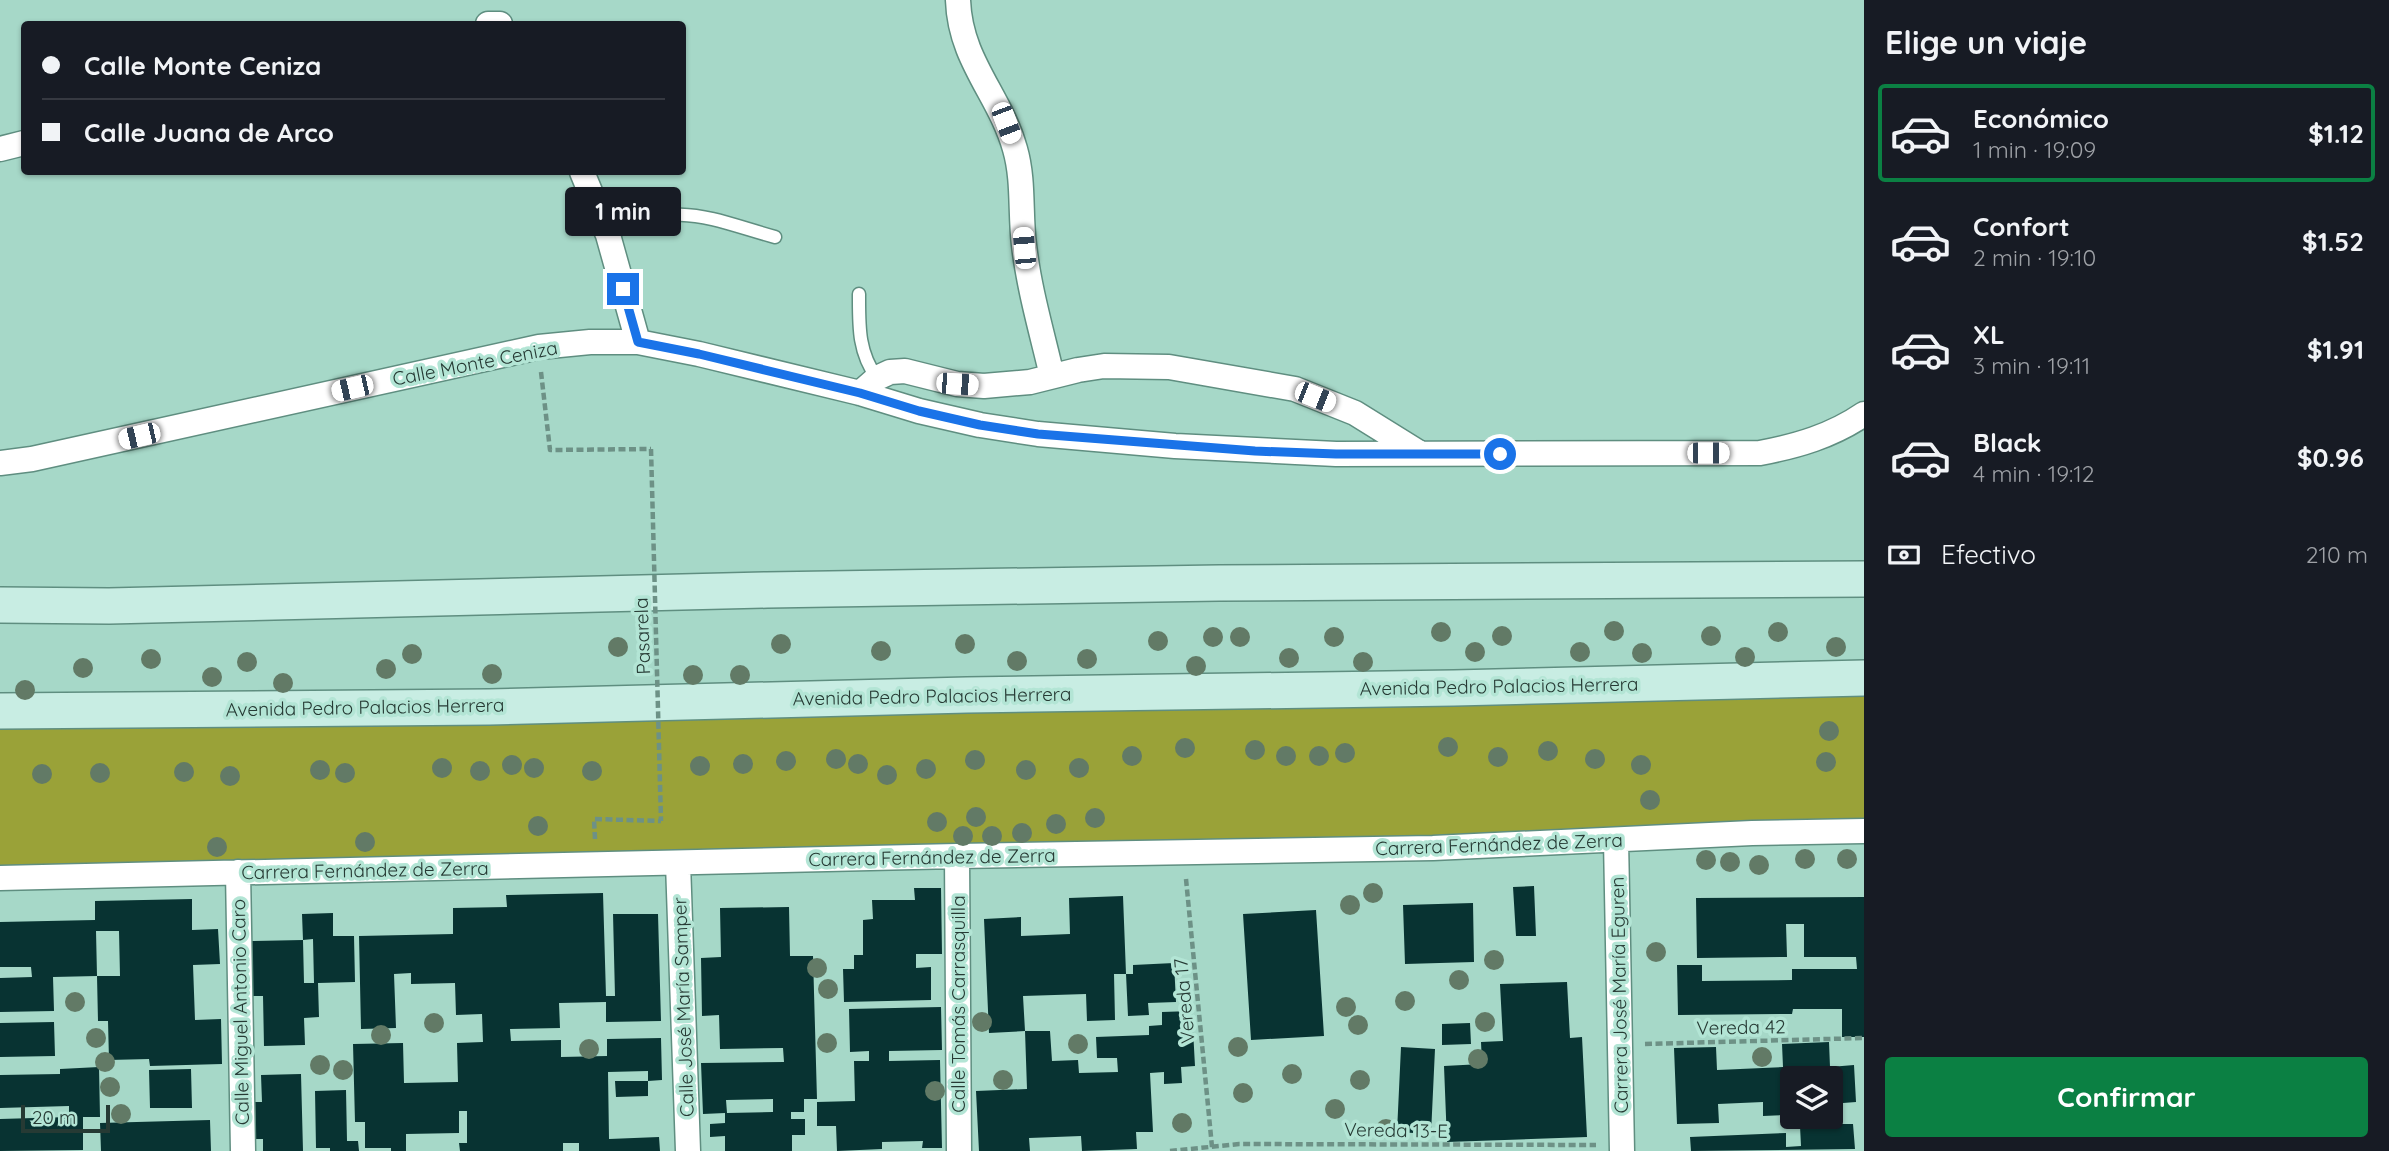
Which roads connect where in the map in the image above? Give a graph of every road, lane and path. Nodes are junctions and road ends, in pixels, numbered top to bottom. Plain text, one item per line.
1 (958, 0) edge
2 (21, 144) edge
3 (0, 149) edge
4 (583, 175) edge
5 (608, 235) junction
6 (775, 237) dead end
7 (859, 294) dead end
8 (638, 342) junction
9 (539, 347) junction
10 (1052, 376) junction
11 (869, 385) junction
12 (1864, 414) edge
13 (1422, 454) junction
14 (0, 463) edge
15 (1864, 579) edge
16 (0, 606) edge
17 (1864, 678) edge
18 (0, 711) edge
19 (594, 818) dead end
20 (1864, 831) edge
21 (1616, 840) junction
22 (1184, 853) junction
23 (957, 856) junction
24 (678, 863) junction
25 (238, 872) junction
26 (0, 878) edge
27 (1864, 1038) edge
28 (1619, 1045) junction
29 (1212, 1147) junction
30 (1622, 1148) edge
31 (243, 1151) edge
32 (688, 1151) edge
33 (959, 1151) edge
34 (1170, 1151) edge

1 - 10 street
2 - 3 street
4 - 5 street
5 - 6 lane
5 - 8 street
7 - 11 lane
8 - 9 street, Calle Monte Ceniza
8 - 11 street, Calle Monte Ceniza
9 - 14 street, Calle Monte Ceniza
9 - 19 path, Pasarela, bridge
10 - 11 street
10 - 13 street
11 - 13 street, Calle Monte Ceniza
12 - 13 street, Calle Monte Ceniza
15 - 16 main road
17 - 18 main road, Avenida Pedro Palacios Herrera
20 - 21 street, Carrera Fernández de Zerra
21 - 22 street, Carrera Fernández de Zerra
21 - 28 street, Carrera José María Eguren
22 - 23 street, Carrera Fernández de Zerra
22 - 29 path, Vereda 17
23 - 24 street, Carrera Fernández de Zerra
23 - 33 street, Calle Tomás Carrasquilla
24 - 25 street, Carrera Fernández de Zerra
24 - 32 street, Calle José María Samper
25 - 26 street, Carrera Fernández de Zerra
25 - 31 street, Calle Miguel Antonio Caro
27 - 28 path, Vereda 42
28 - 30 street, Carrera José María Eguren
29 - 30 path, Vereda 13-E
29 - 34 path, Vereda 13-E

